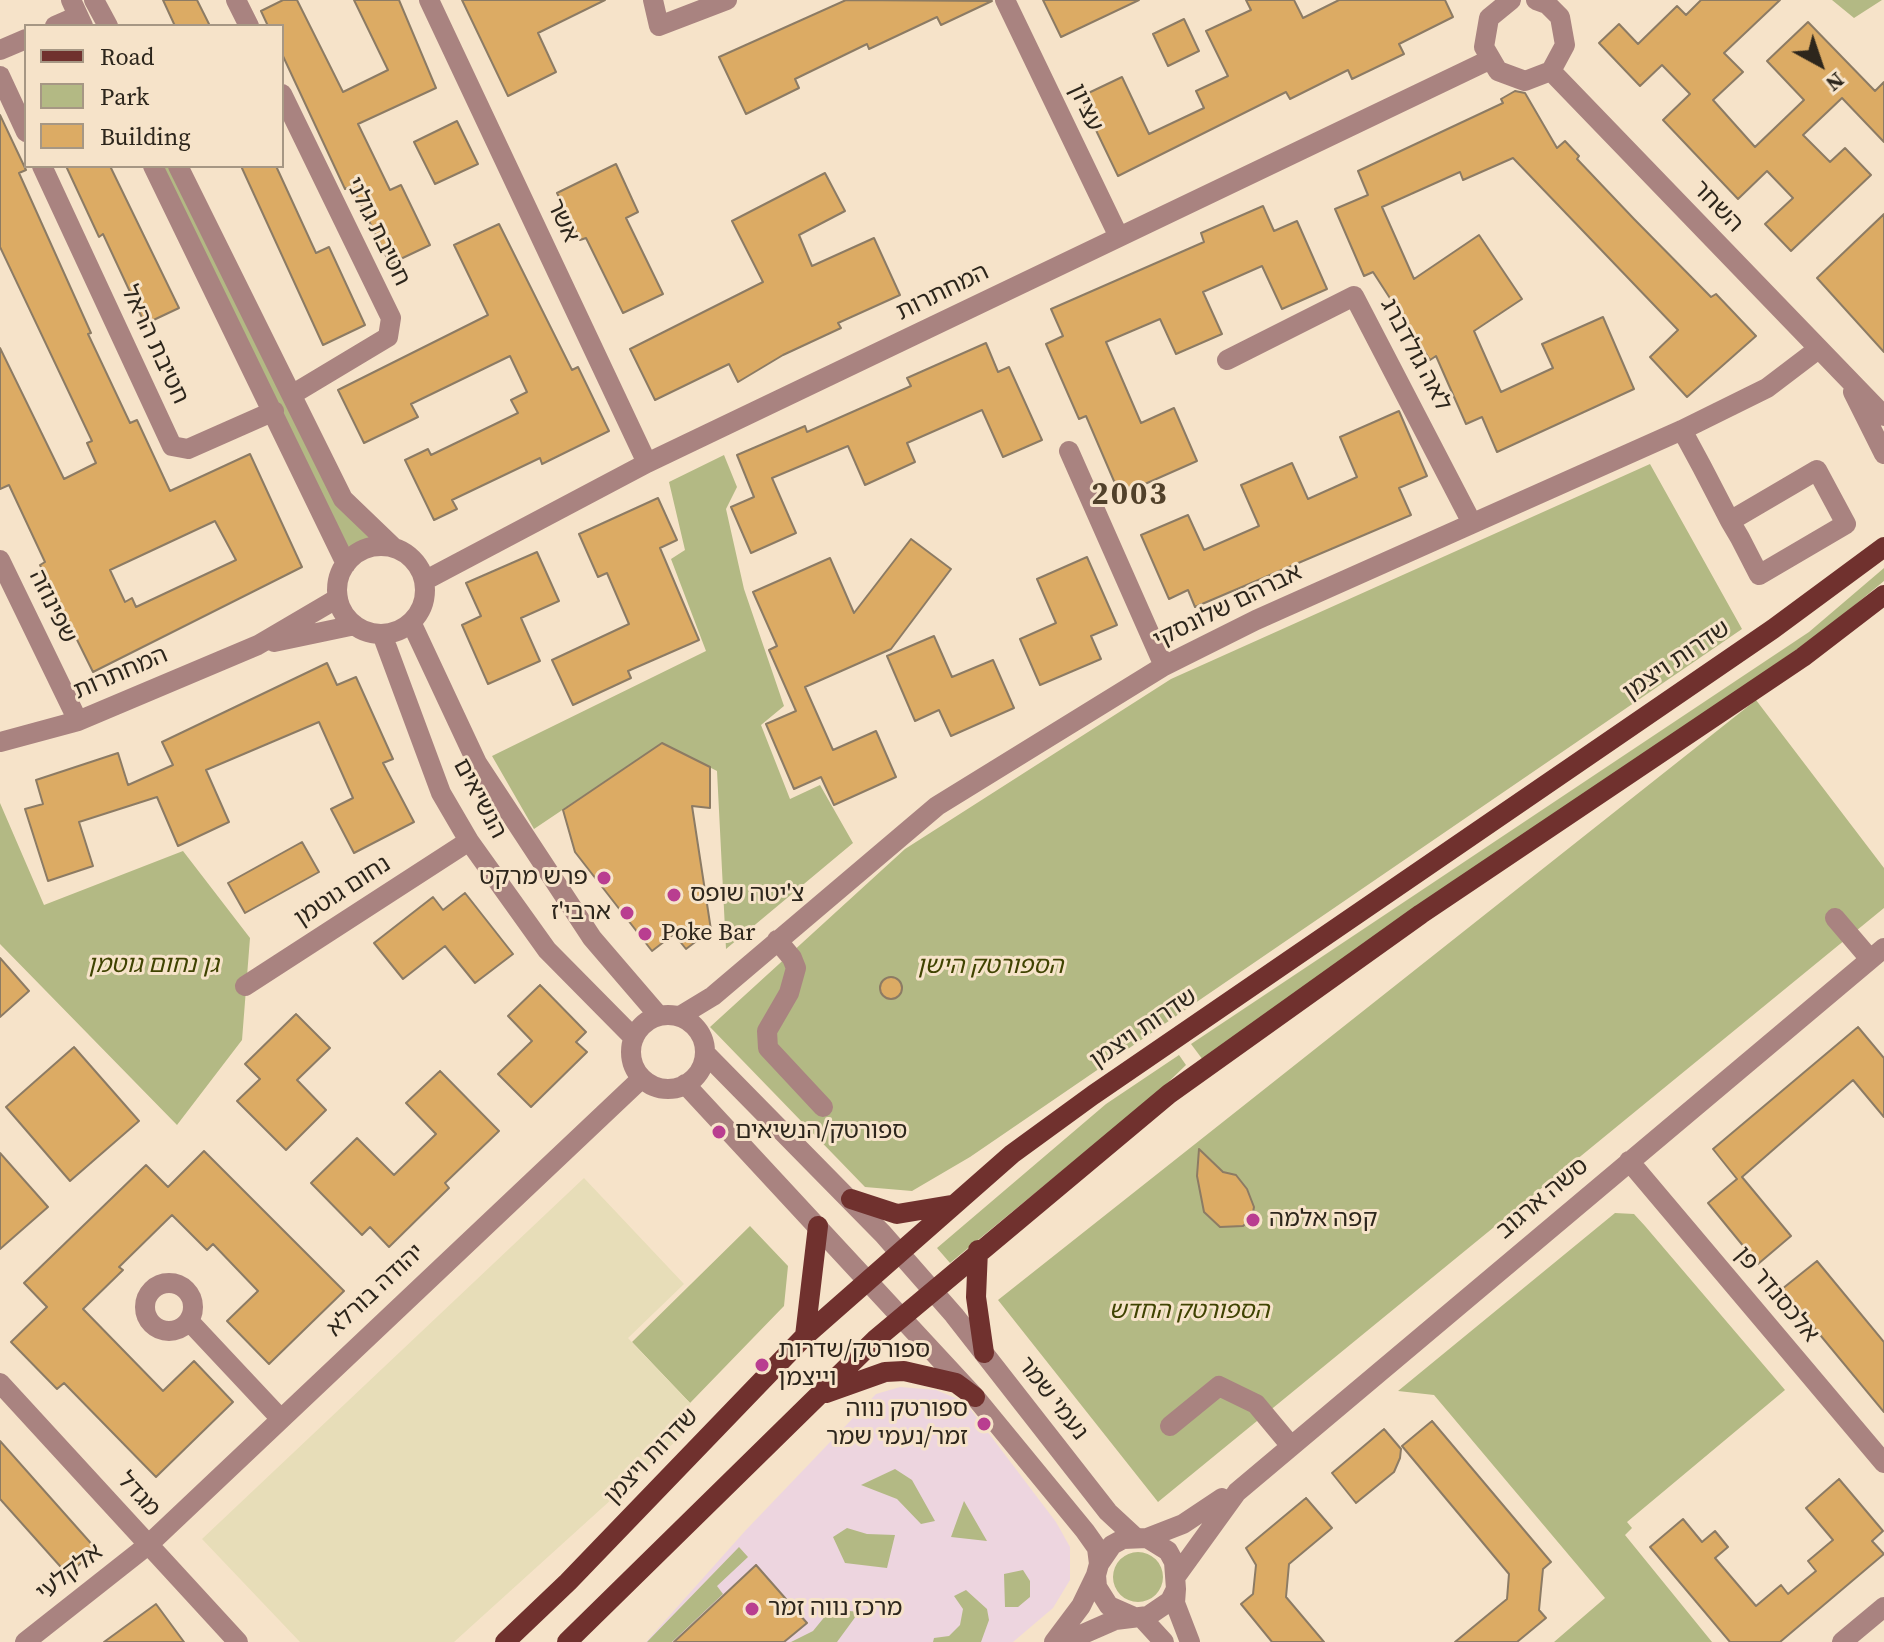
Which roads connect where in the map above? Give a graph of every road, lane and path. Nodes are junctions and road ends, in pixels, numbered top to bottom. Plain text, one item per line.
1 (94, 0) edge
2 (236, 0) edge
3 (429, 0) edge
4 (653, 0) edge
5 (727, 0) edge
6 (1005, 0) edge
7 (1545, 1) edge
8 (1501, 2) edge
9 (78, 14) edge
10 (59, 24) edge
11 (107, 24) edge
12 (248, 24) edge
13 (24, 40) edge
14 (0, 50) edge
15 (1489, 60) junction
16 (1551, 71) junction
17 (0, 76) edge
18 (284, 98) edge
19 (24, 128) edge
20 (43, 168) edge
21 (154, 168) edge
22 (179, 168) edge
23 (1119, 237) junction
24 (1817, 350) junction
25 (1227, 360) dead end
26 (1846, 378) junction
27 (293, 394) junction
28 (274, 411) junction
29 (1884, 416) edge
30 (1682, 430) junction
31 (1069, 451) dead end
32 (1884, 454) edge
33 (647, 463) junction
34 (1730, 521) junction
35 (1472, 523) junction
36 (393, 547) junction
37 (1884, 547) edge
38 (0, 560) edge
39 (346, 564) junction
40 (424, 581) junction
41 (1884, 595) edge
42 (338, 598) junction
43 (411, 622) junction
44 (355, 625) junction
45 (382, 634) junction
46 (258, 645) junction
47 (1164, 666) junction
48 (78, 721) junction
49 (0, 742) edge
50 (469, 841) junction
51 (1835, 918) dead end
52 (777, 940) junction
53 (1877, 954) edge
54 (245, 986) dead end
55 (678, 1019) junction
56 (634, 1038) junction
57 (705, 1053) junction
58 (642, 1078) junction
59 (685, 1084) junction
60 (823, 1107) dead end
61 (1629, 1161) junction
62 (851, 1199) junction
63 (951, 1205) junction
64 (818, 1226) junction
65 (978, 1250) junction
66 (897, 1252) junction
67 (866, 1280) junction
68 (931, 1290) junction
69 (901, 1316) junction
70 (189, 1321) dead end
71 (805, 1336) junction
72 (984, 1353) junction
73 (0, 1383) edge
74 (819, 1396) junction
75 (975, 1397) junction
76 (280, 1418) junction
77 (1170, 1426) dead end
78 (1291, 1446) junction
79 (1884, 1463) edge
80 (1237, 1492) junction
81 (1141, 1538) junction
82 (148, 1545) junction
83 (1098, 1570) junction
84 (1176, 1582) junction
85 (1884, 1607) edge
86 (1138, 1617) junction
87 (25, 1642) edge
88 (238, 1642) edge
89 (505, 1642) edge
90 (567, 1642) edge
91 (1054, 1642) edge
92 (1065, 1642) edge
93 (1164, 1642) edge
94 (1190, 1642) edge
95 (1842, 1642) edge

1 - 11 street
2 - 12 street
3 - 33 street, אשר
4 - 5 street
6 - 23 street, עציון
7 - 16 street
8 - 15 street
9 - 10 street
13 - 14 street
15 - 16 street
15 - 23 street, המחתרות
16 - 24 street, השחר
17 - 19 street
18 - 27 street, חטיבת גולני
20 - 28 street, חטיבת הראל
21 - 28 street
22 - 27 street
23 - 33 street, המחתרות
24 - 26 street, השחר
24 - 30 street, אברהם שלונסקי
25 - 35 street, לאה גולדברג
26 - 29 street, השחר
26 - 32 street, השחר
27 - 36 street
28 - 39 street
30 - 34 street
30 - 35 street, אברהם שלונסקי
31 - 47 street
33 - 40 street, המחתרות
34 - 34 street
35 - 47 street, אברהם שלונסקי
36 - 39 street
36 - 40 street
37 - 63 main road, שדרות ויצמן
38 - 48 street, שפינוזה
39 - 42 street
40 - 43 street
41 - 65 main road
42 - 44 street
42 - 46 street, המחתרות
43 - 45 street
43 - 55 street, הנשיאים
44 - 45 street
44 - 46 street, המחתרות
45 - 50 street, הנשיאים
46 - 48 street, המחתרות
47 - 52 street, אברהם שלונסקי
48 - 49 street, המחתרות
50 - 54 street, נחום גוטמן
50 - 56 street, הנשיאים
51 - 53 street
52 - 55 street, אברהם שלונסקי
52 - 60 street
53 - 61 street, סשה ארגוב
55 - 56 street
55 - 57 street
56 - 58 street
57 - 59 street
57 - 62 street
58 - 59 street
58 - 76 street, יהודה בורלא
59 - 64 street
61 - 78 street, סשה ארגוב
61 - 79 street, אלכסנדר פן
62 - 63 main road
62 - 66 street
63 - 66 main road, שדרות ויצמן
64 - 67 street
64 - 71 main road
65 - 68 main road
65 - 72 main road
66 - 67 main road, שדרות ויצמן
66 - 68 street
67 - 69 street
67 - 71 main road, שדרות ויצמן
68 - 69 main road
68 - 72 street, נעמי שמר
69 - 74 main road
69 - 75 street
70 - 76 street
71 - 89 main road, שדרות ויצמן
72 - 81 street, נעמי שמר
73 - 82 street, מגדל
74 - 75 main road
74 - 90 main road
75 - 83 street
76 - 82 street, יהודה בורלא
77 - 78 street
78 - 80 street, סשה ארגוב
80 - 81 street, סשה ארגוב
80 - 84 street, סשה ארגוב
81 - 83 street
81 - 84 street
82 - 87 street, אלקלעי
82 - 88 street, מגדל
83 - 86 street
83 - 91 street
84 - 86 street
84 - 94 street
85 - 95 street
86 - 92 street
86 - 93 street

